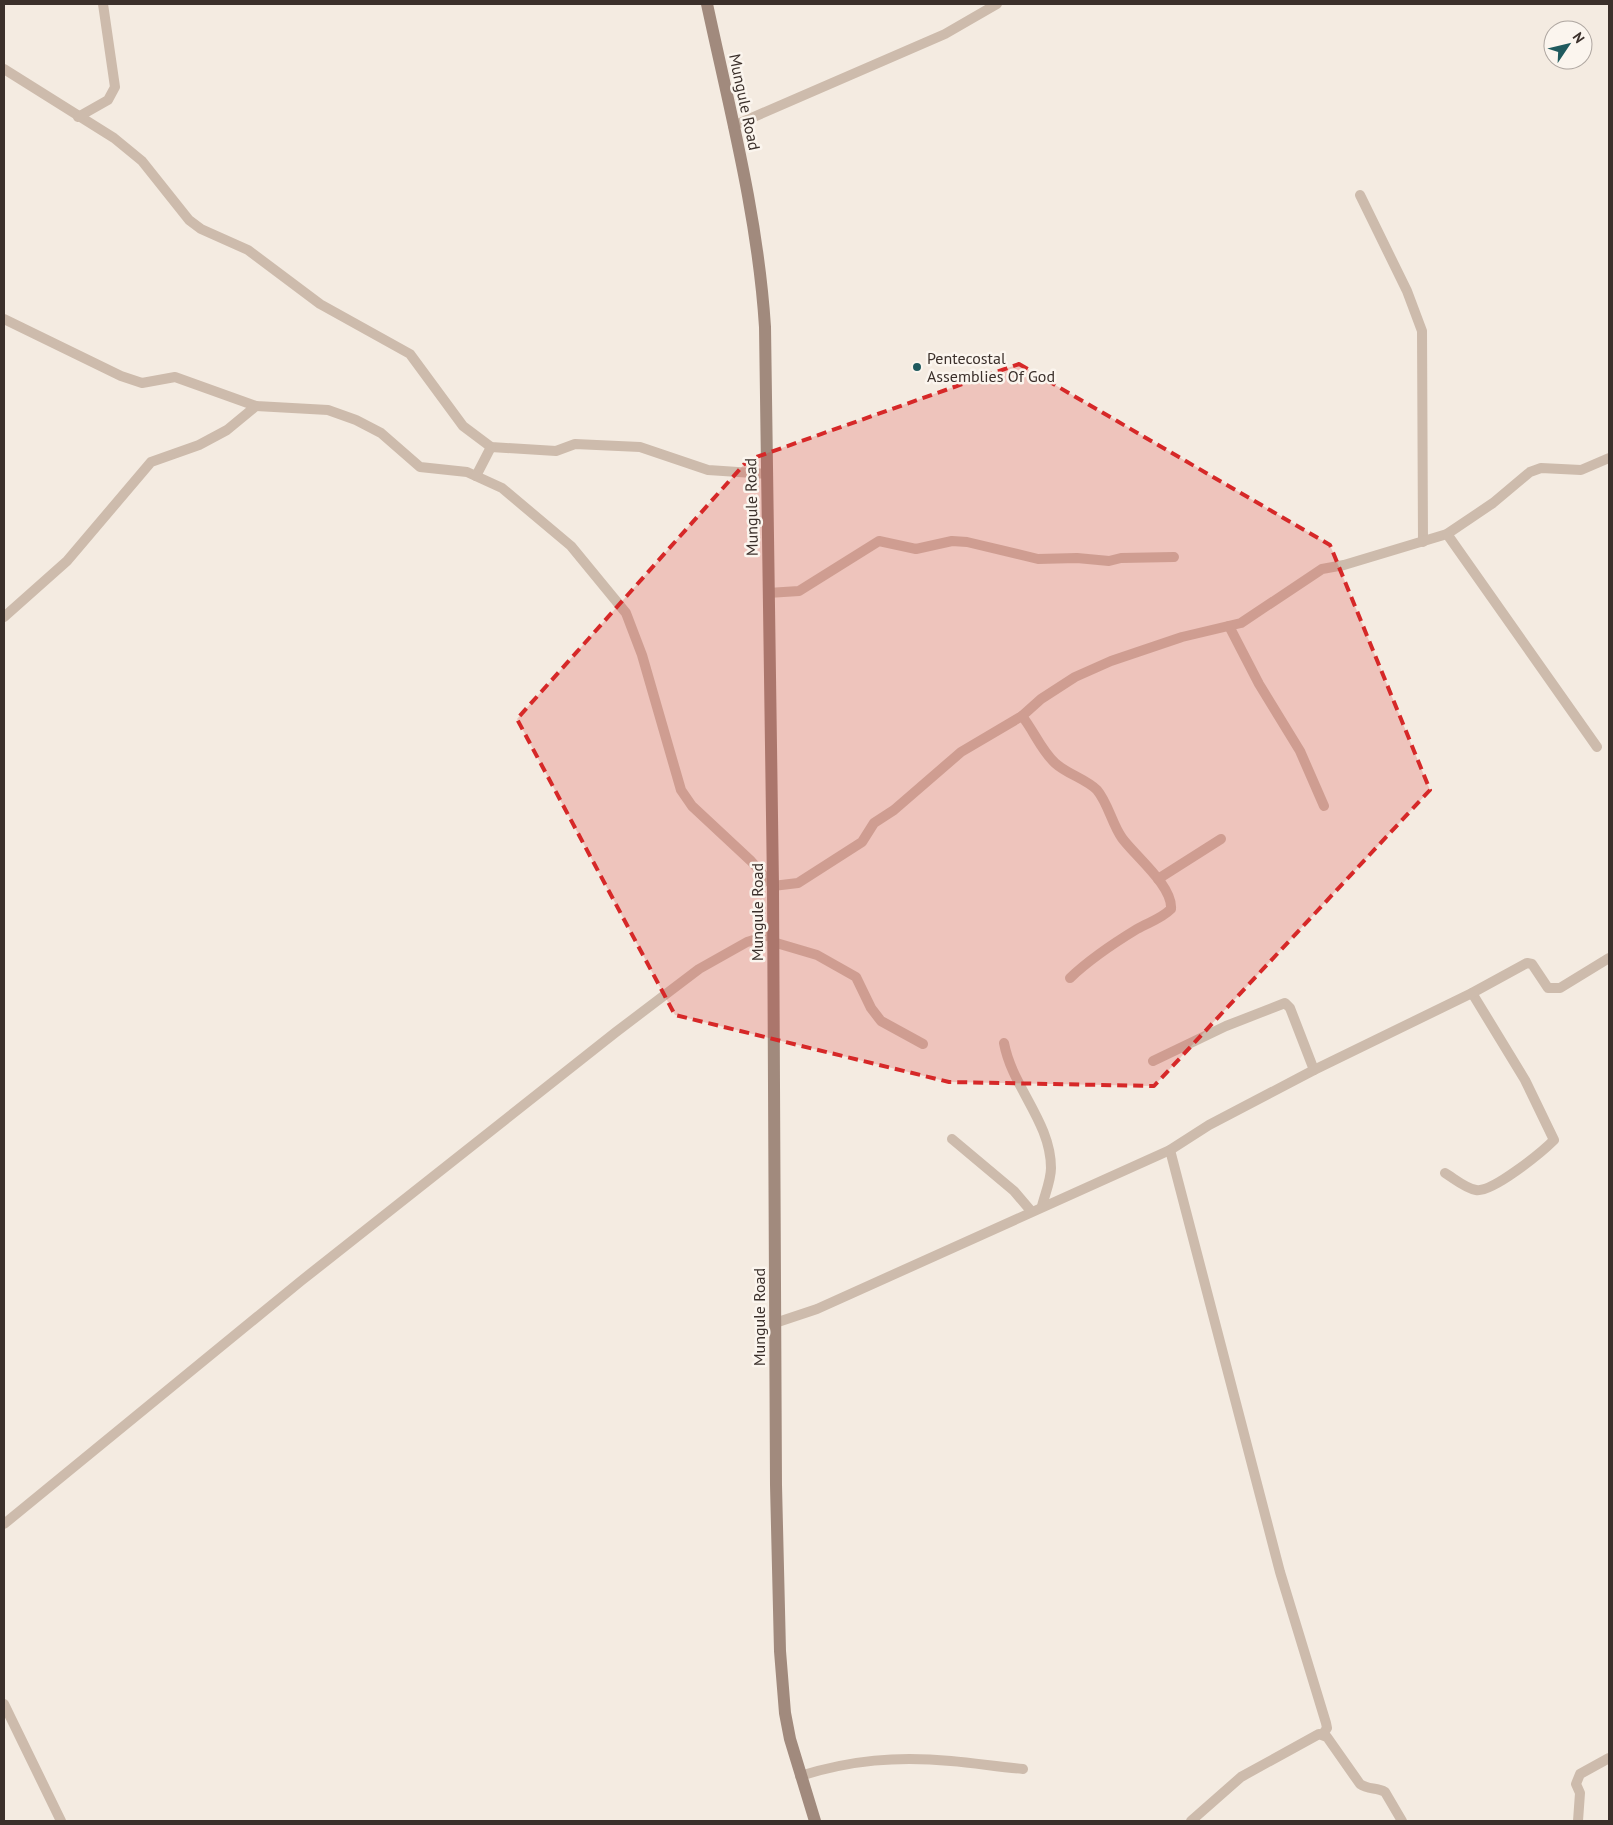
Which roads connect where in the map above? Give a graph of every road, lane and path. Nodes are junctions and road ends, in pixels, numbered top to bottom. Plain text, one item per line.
1 (103, 4) edge
2 (707, 4) edge
3 (997, 4) edge
4 (4, 69) edge
5 (78, 117) junction
6 (733, 126) junction
7 (1360, 195) dead end
8 (4, 319) edge
9 (256, 406) junction
10 (491, 447) junction
11 (1609, 458) edge
12 (766, 474) junction
13 (476, 476) junction
14 (1447, 534) junction
15 (1423, 542) junction
16 (1174, 557) dead end
17 (768, 592) junction
18 (4, 617) edge
19 (1230, 626) junction
20 (1022, 716) junction
21 (1597, 747) dead end
22 (1324, 806) dead end
23 (1221, 839) dead end
24 (1158, 879) junction
25 (774, 886) junction
26 (773, 938) junction
27 (1609, 958) edge
28 (1070, 978) dead end
29 (1472, 993) junction
30 (1004, 1043) dead end
31 (923, 1044) dead end
32 (1152, 1061) dead end
33 (1314, 1070) junction
34 (952, 1140) dead end
35 (1170, 1150) junction
36 (1445, 1173) dead end
37 (1042, 1206) junction
38 (1031, 1211) junction
39 (775, 1323) junction
40 (4, 1524) edge
41 (4, 1704) edge
42 (1323, 1734) junction
43 (1609, 1758) edge
44 (1023, 1769) dead end
45 (800, 1776) junction
46 (61, 1821) edge
47 (814, 1821) edge
48 (1191, 1821) edge
49 (1402, 1821) edge
50 (1578, 1821) edge

1 - 5 street
2 - 6 street, Mungule Road
3 - 6 street
4 - 5 street
5 - 10 street
6 - 12 street, Mungule Road
7 - 15 street
8 - 9 street
9 - 13 street
9 - 18 street
10 - 12 street
10 - 13 street
11 - 14 street
12 - 17 street, Mungule Road
13 - 25 street
14 - 15 street
14 - 21 street
15 - 19 street
16 - 17 street
17 - 25 street, Mungule Road
19 - 20 street
19 - 22 street
20 - 24 street
20 - 25 street
23 - 24 street
24 - 28 street
25 - 26 street, Mungule Road
26 - 31 street
26 - 39 street, Mungule Road
26 - 40 street
27 - 29 street
29 - 33 street
29 - 36 street
30 - 37 street
32 - 33 street
33 - 35 street
34 - 38 street
35 - 37 street
35 - 42 street
37 - 38 street
38 - 39 street
39 - 45 street, Mungule Road
41 - 46 street
42 - 48 street
42 - 49 street
43 - 50 street
44 - 45 street
45 - 47 street, Mungule Road

